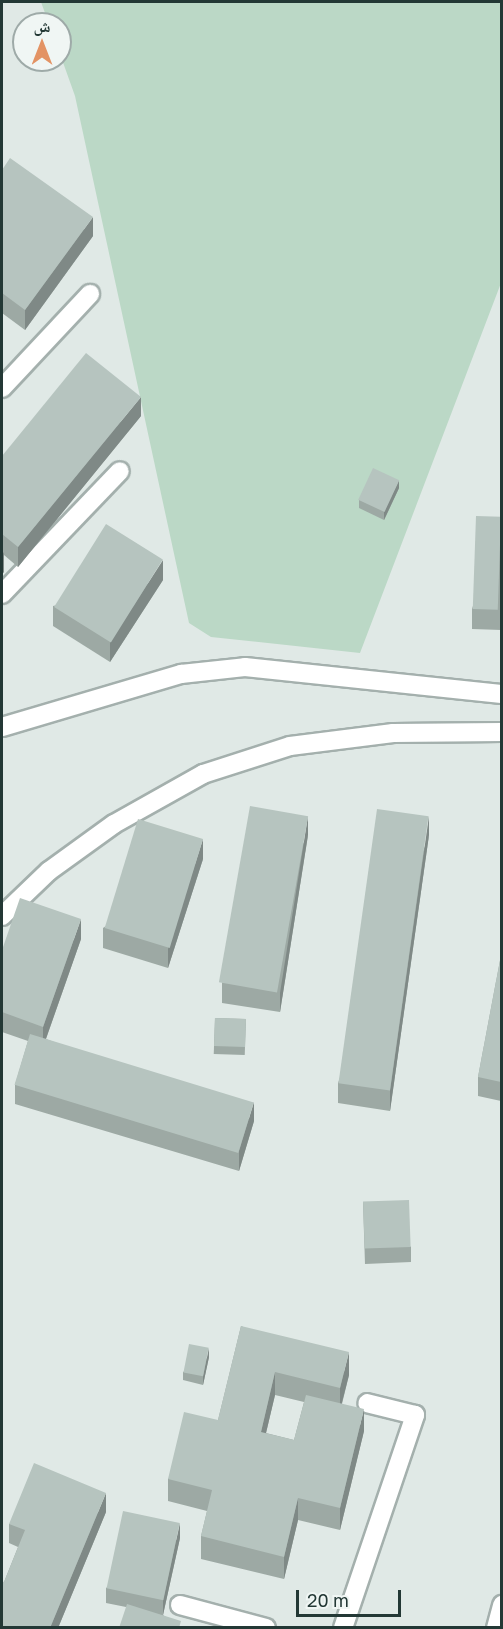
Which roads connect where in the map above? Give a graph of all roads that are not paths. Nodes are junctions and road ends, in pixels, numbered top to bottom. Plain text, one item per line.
1 (90, 294) dead end
2 (2, 388) edge
3 (120, 471) dead end
4 (2, 594) edge
5 (501, 694) edge
6 (2, 726) edge
7 (501, 732) edge
8 (2, 916) edge
9 (367, 1403) dead end
10 (180, 1605) dead end
11 (501, 1605) edge
12 (266, 1628) edge
13 (343, 1628) edge
14 (496, 1628) edge

1 - 2 street
3 - 4 street
5 - 6 street
7 - 8 street
9 - 13 street
10 - 12 street
11 - 14 street

